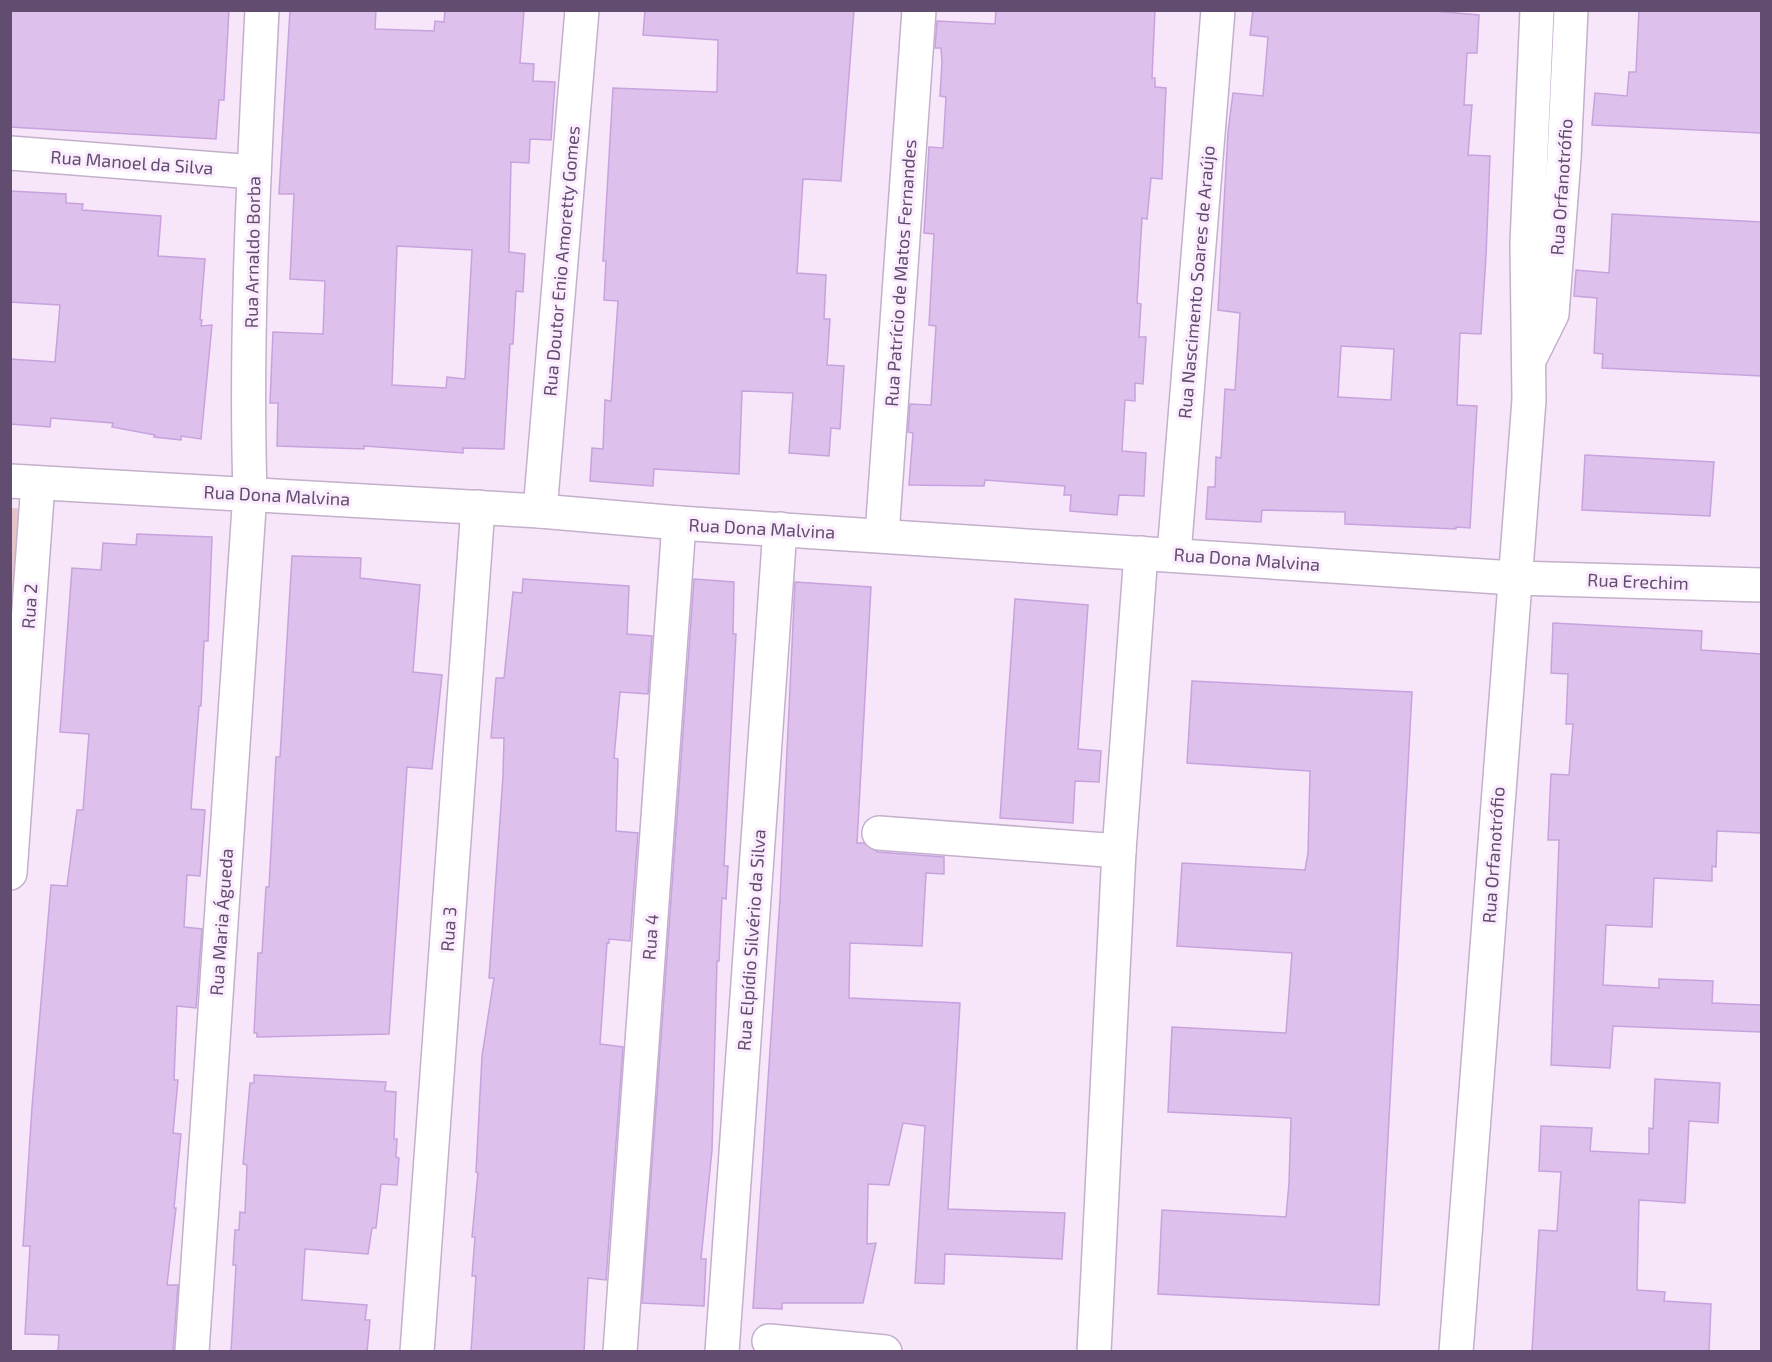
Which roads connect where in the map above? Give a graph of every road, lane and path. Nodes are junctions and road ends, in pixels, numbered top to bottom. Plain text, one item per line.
1 (262, 10) edge
2 (582, 10) edge
3 (919, 10) edge
4 (1218, 10) edge
5 (1537, 10) edge
6 (1571, 10) edge
7 (10, 153) edge
8 (254, 172) junction
9 (1530, 358) junction
10 (24, 482) edge
11 (250, 493) junction
12 (478, 507) junction
13 (540, 511) junction
14 (680, 523) junction
15 (780, 529) junction
16 (882, 535) junction
17 (1141, 553) junction
18 (1174, 554) junction
19 (1514, 578) junction
20 (1761, 585) edge
21 (879, 833) dead end
22 (1119, 851) junction
23 (10, 873) edge
24 (769, 1341) dead end
25 (192, 1352) edge
26 (417, 1352) edge
27 (620, 1352) edge
28 (722, 1352) edge
29 (885, 1352) edge
30 (1094, 1352) edge
31 (1456, 1352) edge

1 - 8 street, Rua Arnaldo Borba
2 - 13 street, Rua Doutor Enio Amoretty Gomes
3 - 16 street, Rua Patrício de Matos Fernandes
4 - 18 street, Rua Nascimento Soares de Araújo
5 - 9 street, Rua Orfanotrófio
6 - 9 street, Rua Orfanotrófio
7 - 8 street, Rua Manoel da Silva
8 - 11 street, Rua Arnaldo Borba
9 - 19 street, Rua Orfanotrófio
10 - 11 street, Rua Dona Malvina
10 - 23 street, Rua 2
11 - 12 street, Rua Dona Malvina
11 - 25 street, Rua Maria Águeda
12 - 13 street, Rua Dona Malvina
12 - 26 street, Rua 3
13 - 14 street, Rua Dona Malvina
14 - 15 street, Rua Dona Malvina
14 - 27 street, Rua 4
15 - 16 street, Rua Dona Malvina
15 - 28 street, Rua Elpídio Silvério da Silva
16 - 17 street, Rua Dona Malvina
17 - 18 street, Rua Dona Malvina
17 - 22 street
18 - 19 street, Rua Dona Malvina
19 - 20 street, Rua Erechim
19 - 31 street, Rua Orfanotrófio
21 - 22 street
22 - 30 street
24 - 29 street

